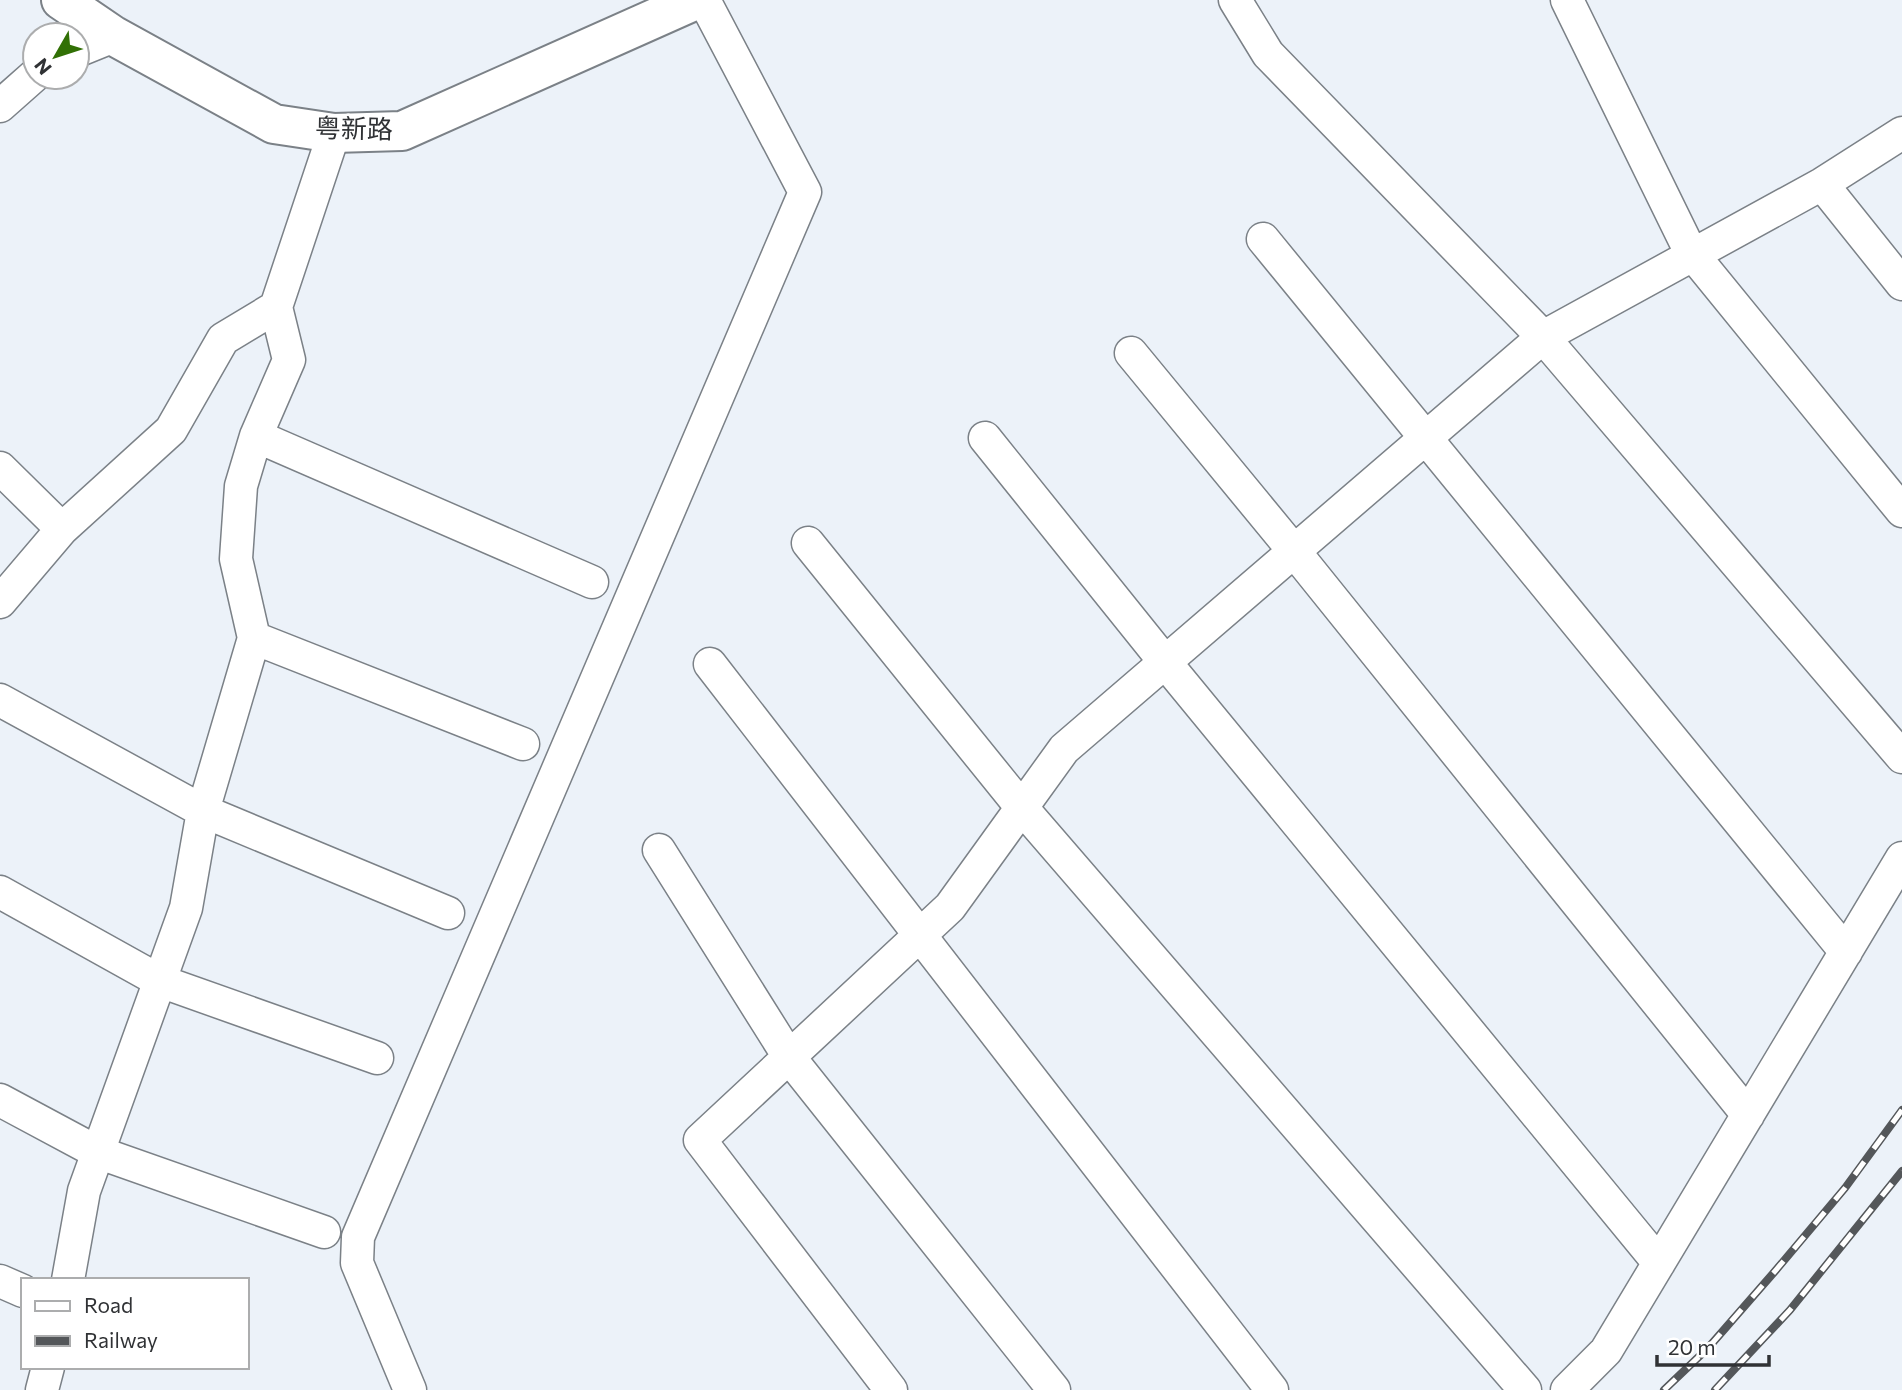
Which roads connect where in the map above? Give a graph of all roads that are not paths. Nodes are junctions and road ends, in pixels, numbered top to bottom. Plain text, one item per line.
1 (61, 0) edge
2 (103, 0) edge
3 (634, 0) edge
4 (696, 0) edge
5 (704, 0) edge
6 (1235, 0) edge
7 (1567, 0) edge
8 (114, 36) junction
9 (91, 45) edge
10 (21, 87) edge
11 (0, 106) edge
12 (1902, 133) edge
13 (334, 134) junction
14 (1822, 184) junction
15 (1263, 239) dead end
16 (1692, 254) junction
17 (1902, 284) edge
18 (276, 307) junction
19 (1543, 337) junction
20 (1131, 353) dead end
21 (256, 436) junction
22 (985, 438) dead end
23 (1426, 438) junction
24 (0, 468) edge
25 (1902, 511) edge
26 (62, 529) junction
27 (808, 543) dead end
28 (1294, 551) junction
29 (592, 582) dead end
30 (0, 602) edge
31 (254, 638) junction
32 (1166, 662) junction
33 (709, 664) dead end
34 (0, 700) edge
35 (523, 744) dead end
36 (1902, 757) edge
37 (1022, 808) junction
38 (203, 811) junction
39 (659, 850) dead end
40 (1902, 858) edge
41 (0, 892) edge
42 (447, 913) dead end
43 (919, 935) junction
44 (1846, 952) junction
45 (160, 981) junction
46 (789, 1057) junction
47 (377, 1058) dead end
48 (0, 1100) edge
49 (1748, 1115) junction
50 (97, 1152) junction
51 (324, 1232) dead end
52 (1659, 1263) junction
53 (68, 1278) edge
54 (0, 1281) edge
55 (21, 1290) edge
56 (47, 1369) edge
57 (42, 1390) edge
58 (410, 1390) edge
59 (891, 1390) edge
60 (1054, 1390) edge
61 (1272, 1390) edge
62 (1525, 1390) edge
63 (1567, 1390) edge

1 - 8 street, 粤新路
2 - 3 street, 粤新路
4 - 13 street, 粤新路
5 - 58 street
6 - 19 street
7 - 16 street
8 - 9 street
8 - 13 street, 粤新路
10 - 11 street
12 - 14 street
13 - 18 street
14 - 16 street
14 - 17 street
15 - 23 street
16 - 19 street
16 - 25 street
18 - 21 street
18 - 26 street
19 - 23 street
19 - 36 street
20 - 28 street
21 - 29 street
21 - 31 street
22 - 32 street
23 - 28 street
23 - 44 street
24 - 26 street
26 - 30 street
27 - 37 street
28 - 32 street
28 - 49 street
31 - 35 street
31 - 38 street
32 - 37 street
32 - 52 street
33 - 43 street
34 - 38 street
37 - 43 street
37 - 62 street
38 - 42 street
38 - 45 street
39 - 46 street
40 - 44 street
41 - 45 street
43 - 46 street
43 - 61 street
44 - 49 street
45 - 47 street
45 - 50 street
46 - 59 street
46 - 60 street
48 - 50 street
49 - 52 street
50 - 51 street
50 - 53 street
52 - 63 street
54 - 55 street
56 - 57 street

